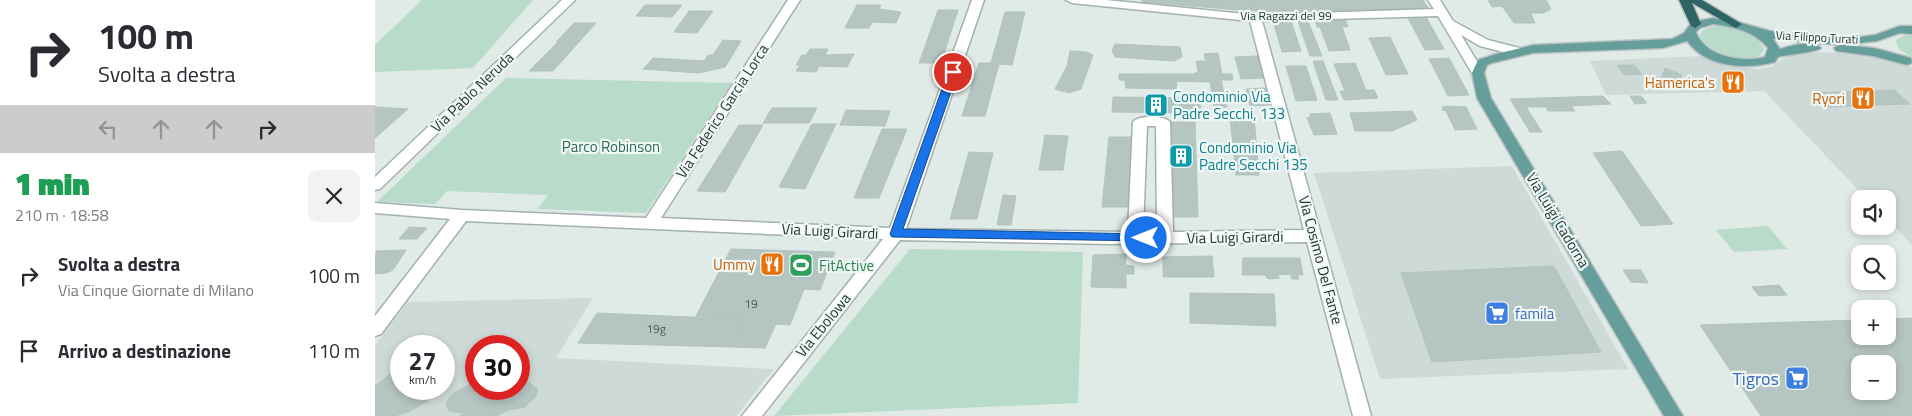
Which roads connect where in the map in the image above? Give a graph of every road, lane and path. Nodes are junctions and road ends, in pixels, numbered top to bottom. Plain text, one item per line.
1 (569, 0) edge
2 (794, 0) edge
3 (979, 0) edge
4 (1072, 0) edge
5 (1434, 0) edge
6 (1685, 0) edge
7 (1695, 0) edge
8 (1443, 17) junction
9 (1255, 18) junction
10 (1735, 24) junction
11 (1912, 26) edge
12 (1692, 29) junction
13 (1899, 29) junction
14 (1753, 30) junction
15 (1912, 30) edge
16 (1882, 36) junction
17 (1519, 52) junction
18 (1774, 54) junction
19 (1910, 62) edge
20 (1478, 74) junction
21 (375, 184) edge
22 (375, 208) edge
23 (462, 215) junction
24 (650, 223) junction
25 (896, 234) junction
26 (1315, 236) junction
27 (1135, 238) junction
28 (1165, 238) junction
29 (378, 323) edge
30 (751, 416) edge
31 (1362, 416) edge
32 (1674, 416) edge

1 - 21 street, Via Pablo Neruda
2 - 24 street, Via Federico Garcia Lorca
3 - 25 street, Via Ebolowa
4 - 9 street, Via Ragazzi del 99
5 - 8 street, Via Luigi Cadorna
6 - 12 highway
7 - 10 highway
8 - 9 street, Via Ragazzi del 99
8 - 17 street
8 - 20 street, Via Luigi Cadorna
9 - 26 street, Via Cosimo Del Fante
10 - 12 main road, Via Filippo Turati
10 - 14 main road, Via Filippo Turati
11 - 13 main road, Via Filippo Turati
12 - 17 main road, Via Filippo Turati
12 - 18 main road, Via Filippo Turati
13 - 15 main road
13 - 16 main road, Via Filippo Turati
14 - 16 main road, Via Filippo Turati
14 - 18 main road
16 - 19 main road
17 - 20 main road, Via Filippo Turati
18 - 19 main road, Via Filippo Turati
20 - 32 main road, Via Luigi Cadorna
22 - 23 street, Via Luigi Girardi
23 - 24 street, Via Luigi Girardi
23 - 29 street
24 - 25 street, Via Luigi Girardi
25 - 27 street, Via Luigi Girardi
25 - 30 street, Via Ebolowa
26 - 28 street, Via Luigi Girardi
26 - 31 street, Via Cosimo Del Fante
27 - 28 street, Via Luigi Girardi
27 - 28 street

